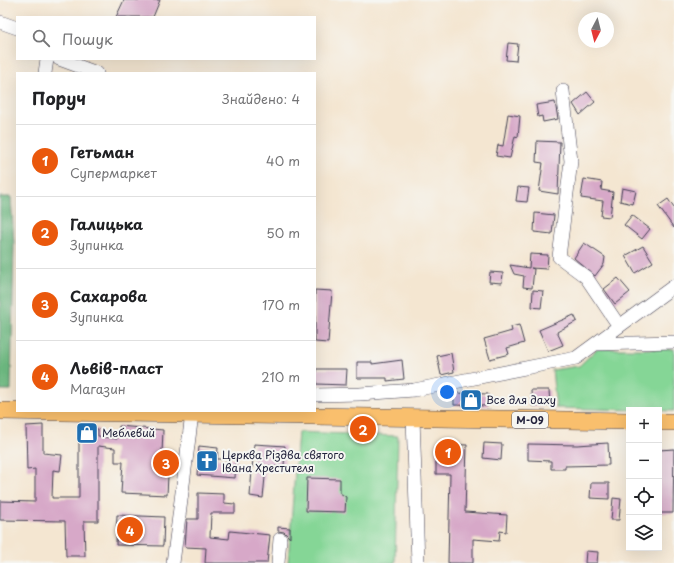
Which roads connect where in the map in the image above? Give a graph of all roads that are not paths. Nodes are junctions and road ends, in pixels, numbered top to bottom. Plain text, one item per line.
1 (0, 22) edge
2 (16, 28) edge
3 (47, 60) edge
4 (62, 60) edge
5 (46, 72) edge
6 (94, 72) edge
7 (563, 92) dead end
8 (674, 286) edge
9 (619, 326) junction
10 (674, 342) edge
11 (595, 344) junction
12 (316, 395) edge
13 (0, 411) edge
14 (16, 411) edge
15 (152, 412) edge
16 (257, 413) edge
17 (192, 414) junction
18 (413, 418) junction
19 (626, 421) edge
20 (662, 422) edge
21 (674, 422) edge
22 (280, 539) dead end
23 (174, 563) edge
24 (278, 563) edge
25 (418, 563) edge

1 - 2 street
3 - 5 street
4 - 6 street
7 - 9 street
8 - 9 street
9 - 11 street
10 - 11 street
11 - 12 street
13 - 14 main road, М-09
15 - 17 main road, М-09
16 - 17 main road, М-09
16 - 18 main road, М-09
17 - 23 street
18 - 19 main road, М-09
18 - 25 street
20 - 21 main road
22 - 24 street

